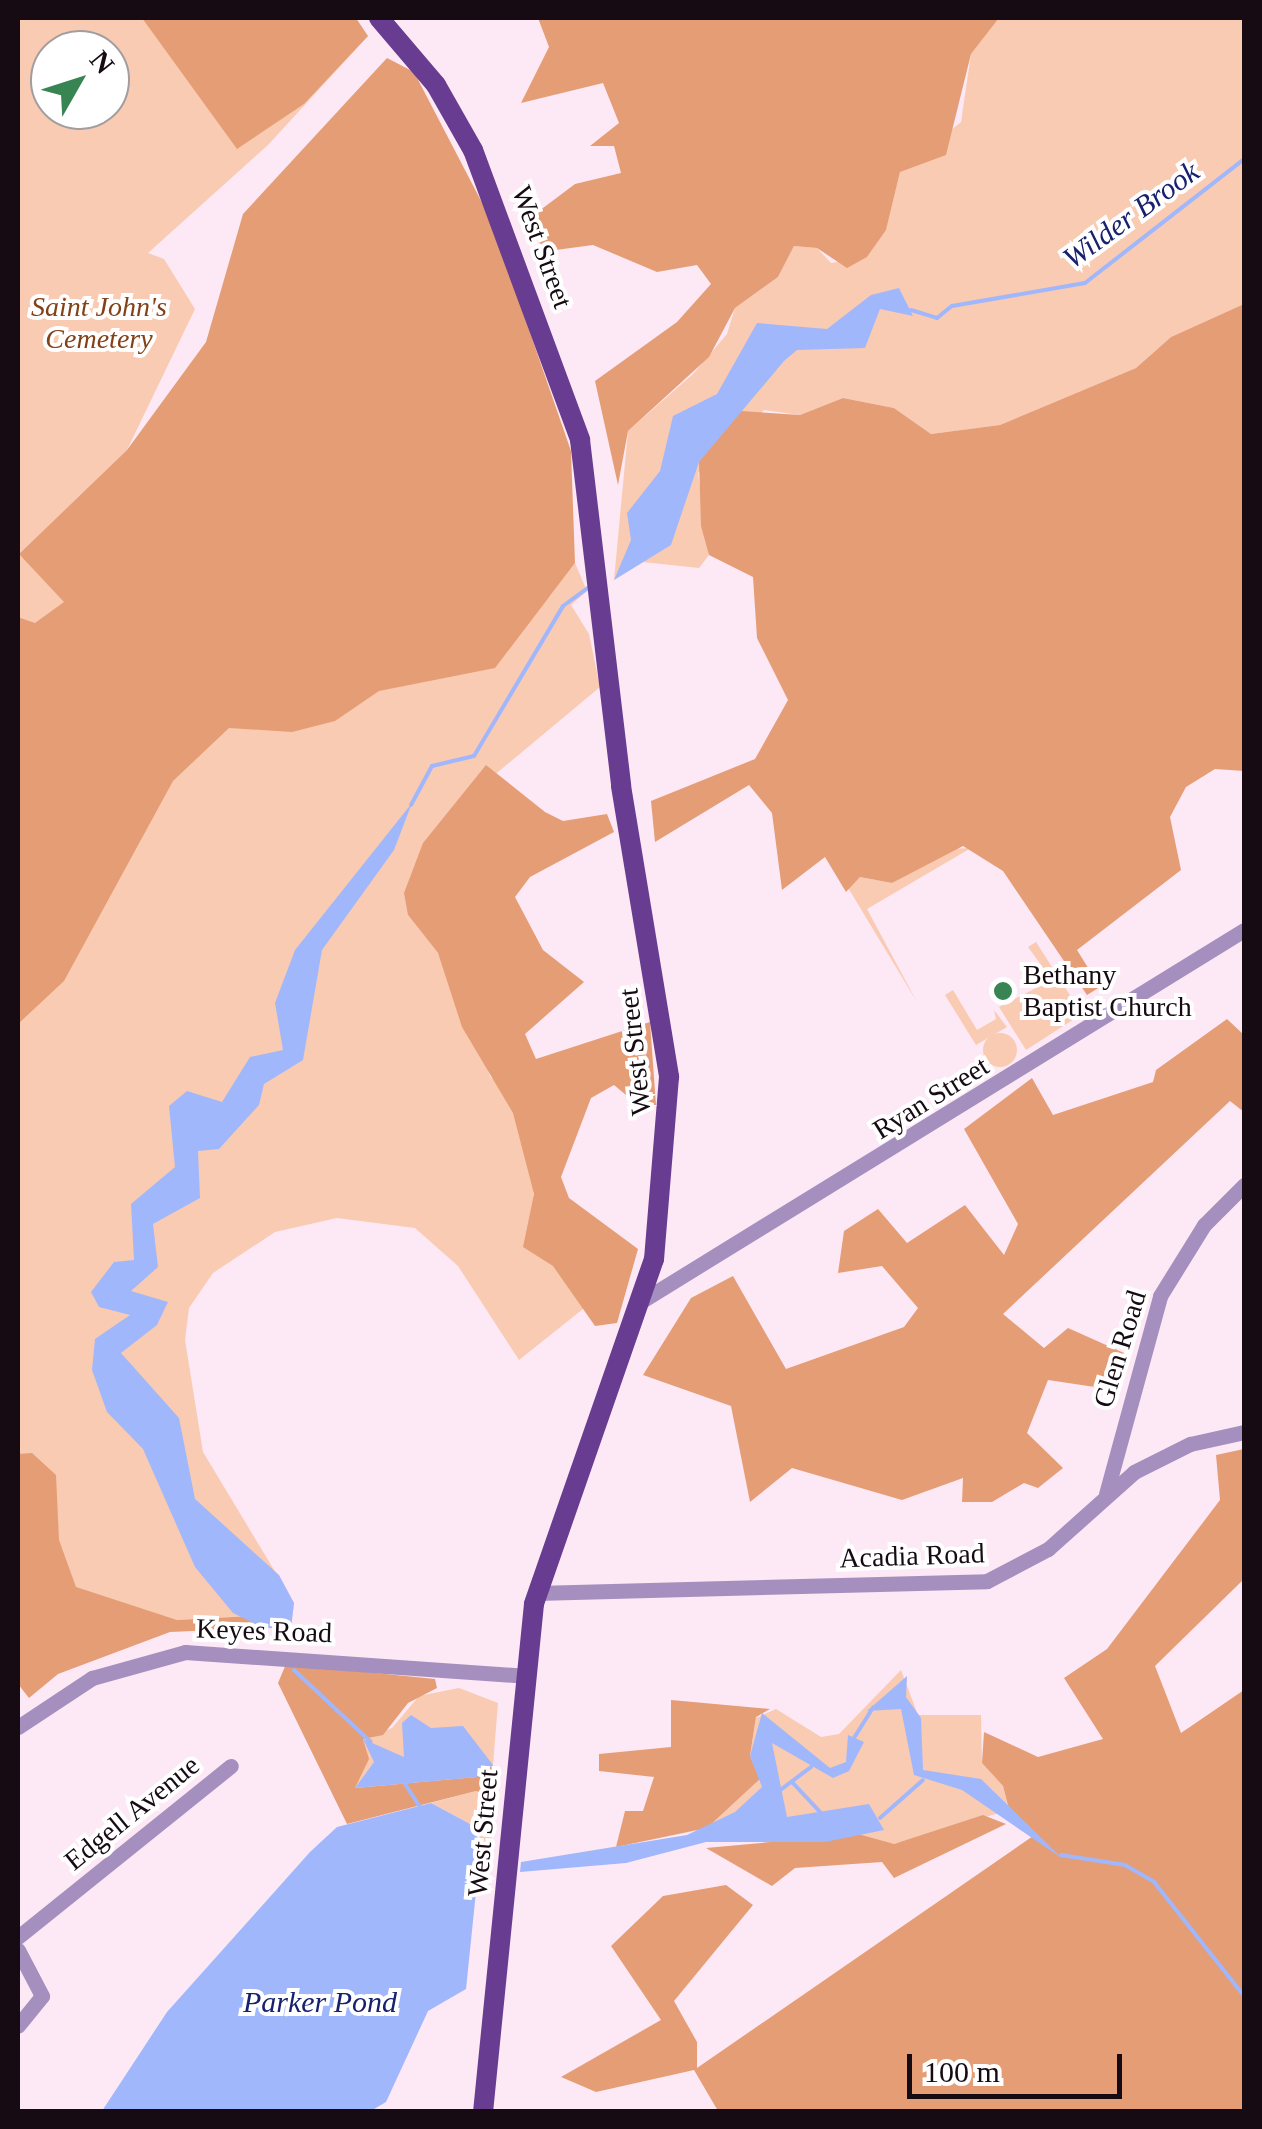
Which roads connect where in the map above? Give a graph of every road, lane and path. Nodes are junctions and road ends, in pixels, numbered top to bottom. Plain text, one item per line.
1 (379, 18) edge
2 (1244, 930) edge
3 (1244, 1185) edge
4 (640, 1302) junction
5 (1244, 1432) edge
6 (1106, 1494) junction
7 (536, 1593) junction
8 (526, 1676) junction
9 (18, 1726) edge
10 (230, 1766) dead end
11 (18, 1937) edge
12 (18, 1950) edge
13 (18, 2026) edge
14 (482, 2112) edge

1 - 4 main road, West Street
2 - 4 street, Ryan Street
3 - 6 street, Glen Road
4 - 7 main road, West Street
5 - 6 street, Acadia Road
6 - 7 street, Acadia Road
7 - 8 main road, West Street
8 - 9 street, Keyes Road
8 - 14 main road, West Street
10 - 11 street, Edgell Avenue
12 - 13 street

